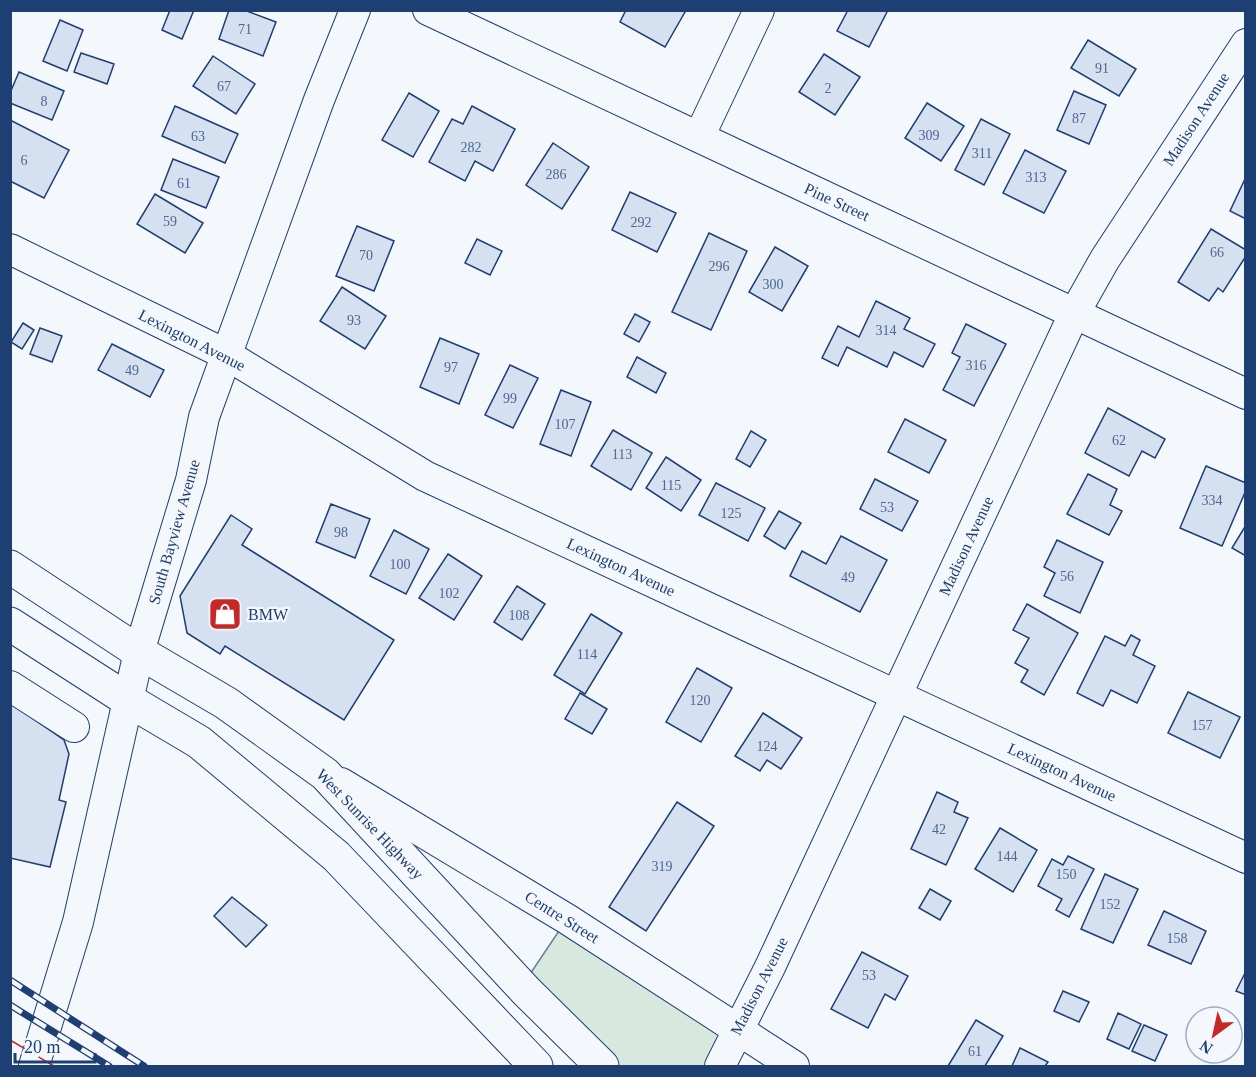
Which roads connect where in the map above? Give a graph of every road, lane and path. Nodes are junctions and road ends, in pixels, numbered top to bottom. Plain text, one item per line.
1 (355, 10) edge
2 (428, 10) edge
3 (759, 10) edge
4 (1245, 44) edge
5 (699, 137) junction
6 (10, 249) edge
7 (1074, 314) junction
8 (226, 355) junction
9 (1245, 394) edge
10 (10, 567) edge
11 (10, 624) edge
12 (139, 652) junction
13 (10, 686) edge
14 (897, 695) junction
15 (129, 700) junction
16 (74, 727) dead end
17 (326, 774) junction
18 (1245, 858) edge
19 (737, 1029) junction
20 (34, 1066) edge
21 (536, 1066) edge
22 (603, 1066) edge
23 (720, 1066) edge
24 (794, 1066) edge

1 - 8 street, South Bayview Avenue
2 - 5 street, Pine Street
3 - 5 street
4 - 7 street, Madison Avenue
5 - 7 street, Pine Street
6 - 8 street, Lexington Avenue
7 - 9 street, Pine Street
7 - 14 street, Madison Avenue
8 - 12 street, South Bayview Avenue
8 - 14 street, Lexington Avenue
10 - 12 highway, West Sunrise Highway
11 - 15 highway
12 - 15 street, South Bayview Avenue
12 - 17 highway, West Sunrise Highway
13 - 16 street
14 - 18 street, Lexington Avenue
14 - 19 street, Madison Avenue
15 - 20 street, South Bayview Avenue
15 - 21 highway
17 - 19 street, Centre Street
17 - 22 highway, West Sunrise Highway
19 - 23 street, Madison Avenue
19 - 24 street, Centre Street

